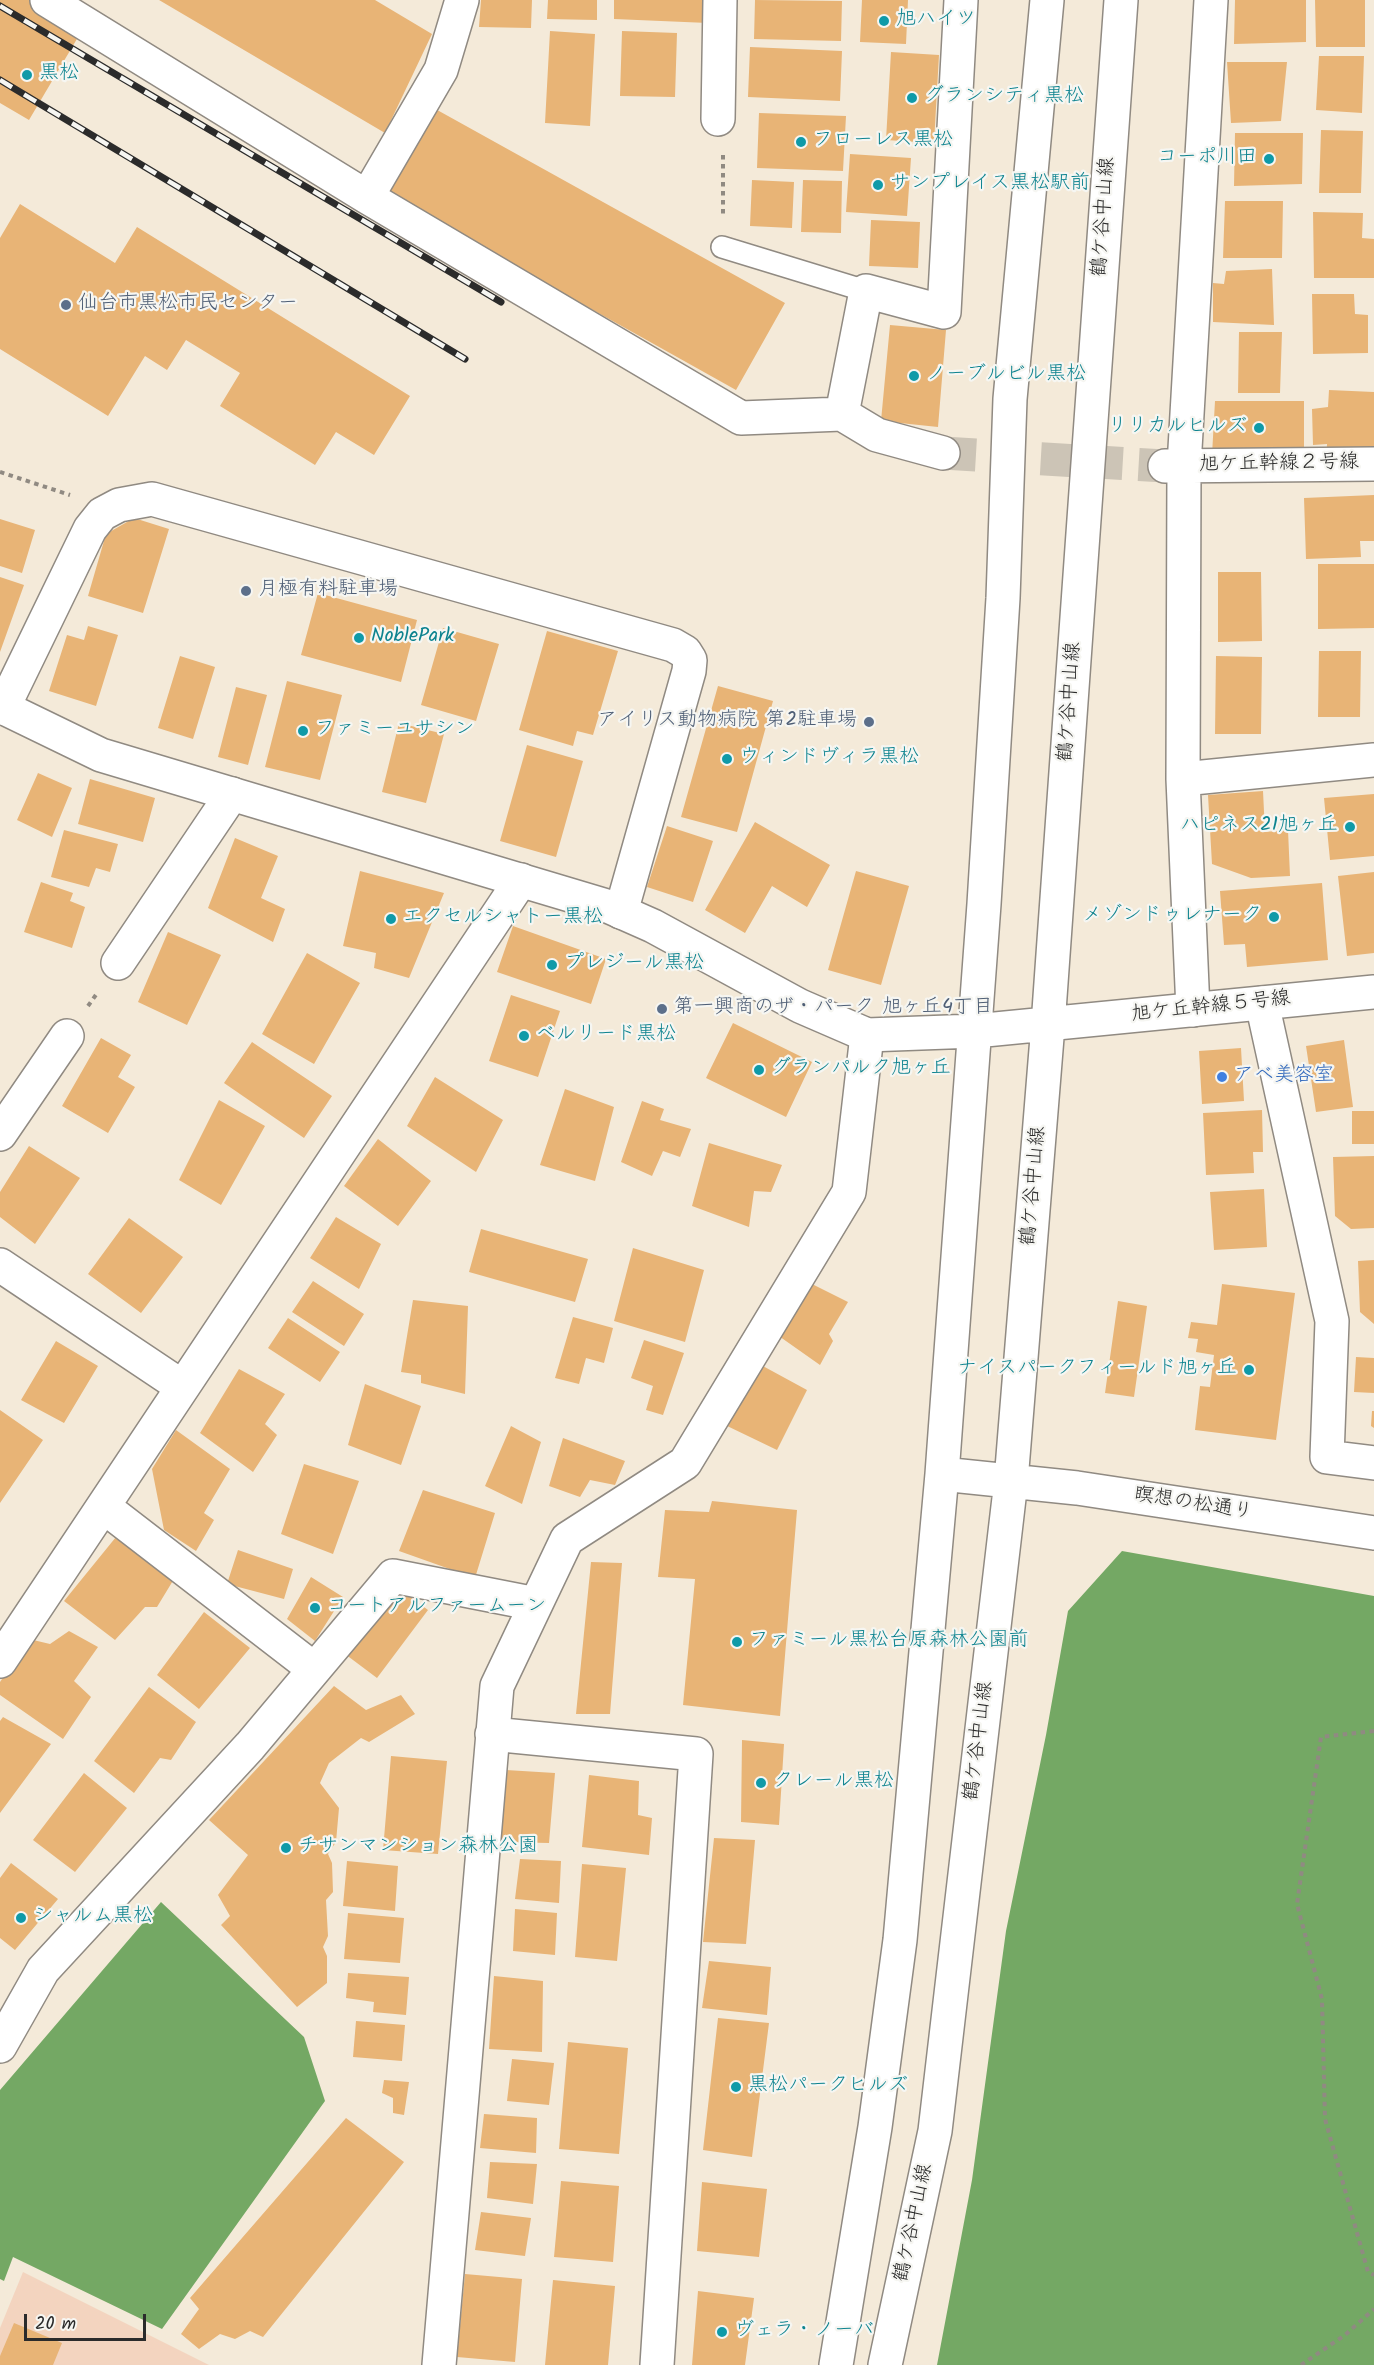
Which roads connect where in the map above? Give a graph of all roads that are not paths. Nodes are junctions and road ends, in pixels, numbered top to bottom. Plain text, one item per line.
1 (47, 0) edge
2 (462, 0) edge
3 (720, 0) edge
4 (961, 0) edge
5 (1047, 0) edge
6 (1121, 0) edge
7 (1211, 0) edge
8 (718, 119) dead end
9 (367, 196) junction
10 (722, 247) road end
11 (866, 291) junction
12 (842, 414) junction
13 (943, 453) tunnel mouth
14 (1374, 464) edge
15 (1174, 466) junction
16 (1, 707) edge
17 (1374, 760) edge
18 (1184, 779) junction
19 (232, 794) junction
20 (520, 880) junction
21 (621, 912) junction
22 (118, 963) road end
23 (1374, 992) edge
24 (1262, 1003) junction
25 (1193, 1010) junction
26 (1048, 1025) junction
27 (975, 1031) junction
28 (867, 1035) junction
29 (67, 1036) road end
30 (0, 1134) edge
31 (0, 1265) edge
32 (181, 1386) junction
33 (1374, 1463) edge
34 (942, 1474) junction
35 (1011, 1481) junction
36 (104, 1507) junction
37 (1374, 1533) edge
38 (537, 1604) junction
39 (0, 1661) edge
40 (314, 1669) junction
41 (492, 1734) junction
42 (0, 2046) edge
43 (439, 2365) edge
44 (657, 2365) edge
45 (836, 2365) edge
46 (885, 2365) edge

1 - 9 street
2 - 9 street
3 - 8 street
4 - 11 street
5 - 27 street
6 - 26 street, 鶴ケ谷中山線
7 - 15 street
9 - 12 street
10 - 11 lane
11 - 12 street
12 - 13 street
14 - 15 street, 旭ケ丘幹線２号線
15 - 18 street
16 - 19 street
16 - 21 street
17 - 18 street
18 - 25 street
19 - 20 street
19 - 22 street
20 - 21 street
20 - 32 street
21 - 28 street
23 - 24 street, 旭ケ丘幹線５号線
24 - 25 street, 旭ケ丘幹線５号線
24 - 33 street
25 - 26 street, 旭ケ丘幹線５号線
26 - 27 street, 旭ケ丘幹線５号線
26 - 35 street, 鶴ケ谷中山線
27 - 28 street, 旭ケ丘幹線５号線
27 - 34 street
28 - 38 street
29 - 30 street
31 - 32 street
32 - 36 street
34 - 35 street, 瞑想の松通り
34 - 45 street
35 - 37 street, 瞑想の松通り
35 - 46 street, 鶴ケ谷中山線
36 - 39 street
36 - 40 street
38 - 40 street
38 - 41 street
40 - 42 street
41 - 43 street
41 - 44 street

